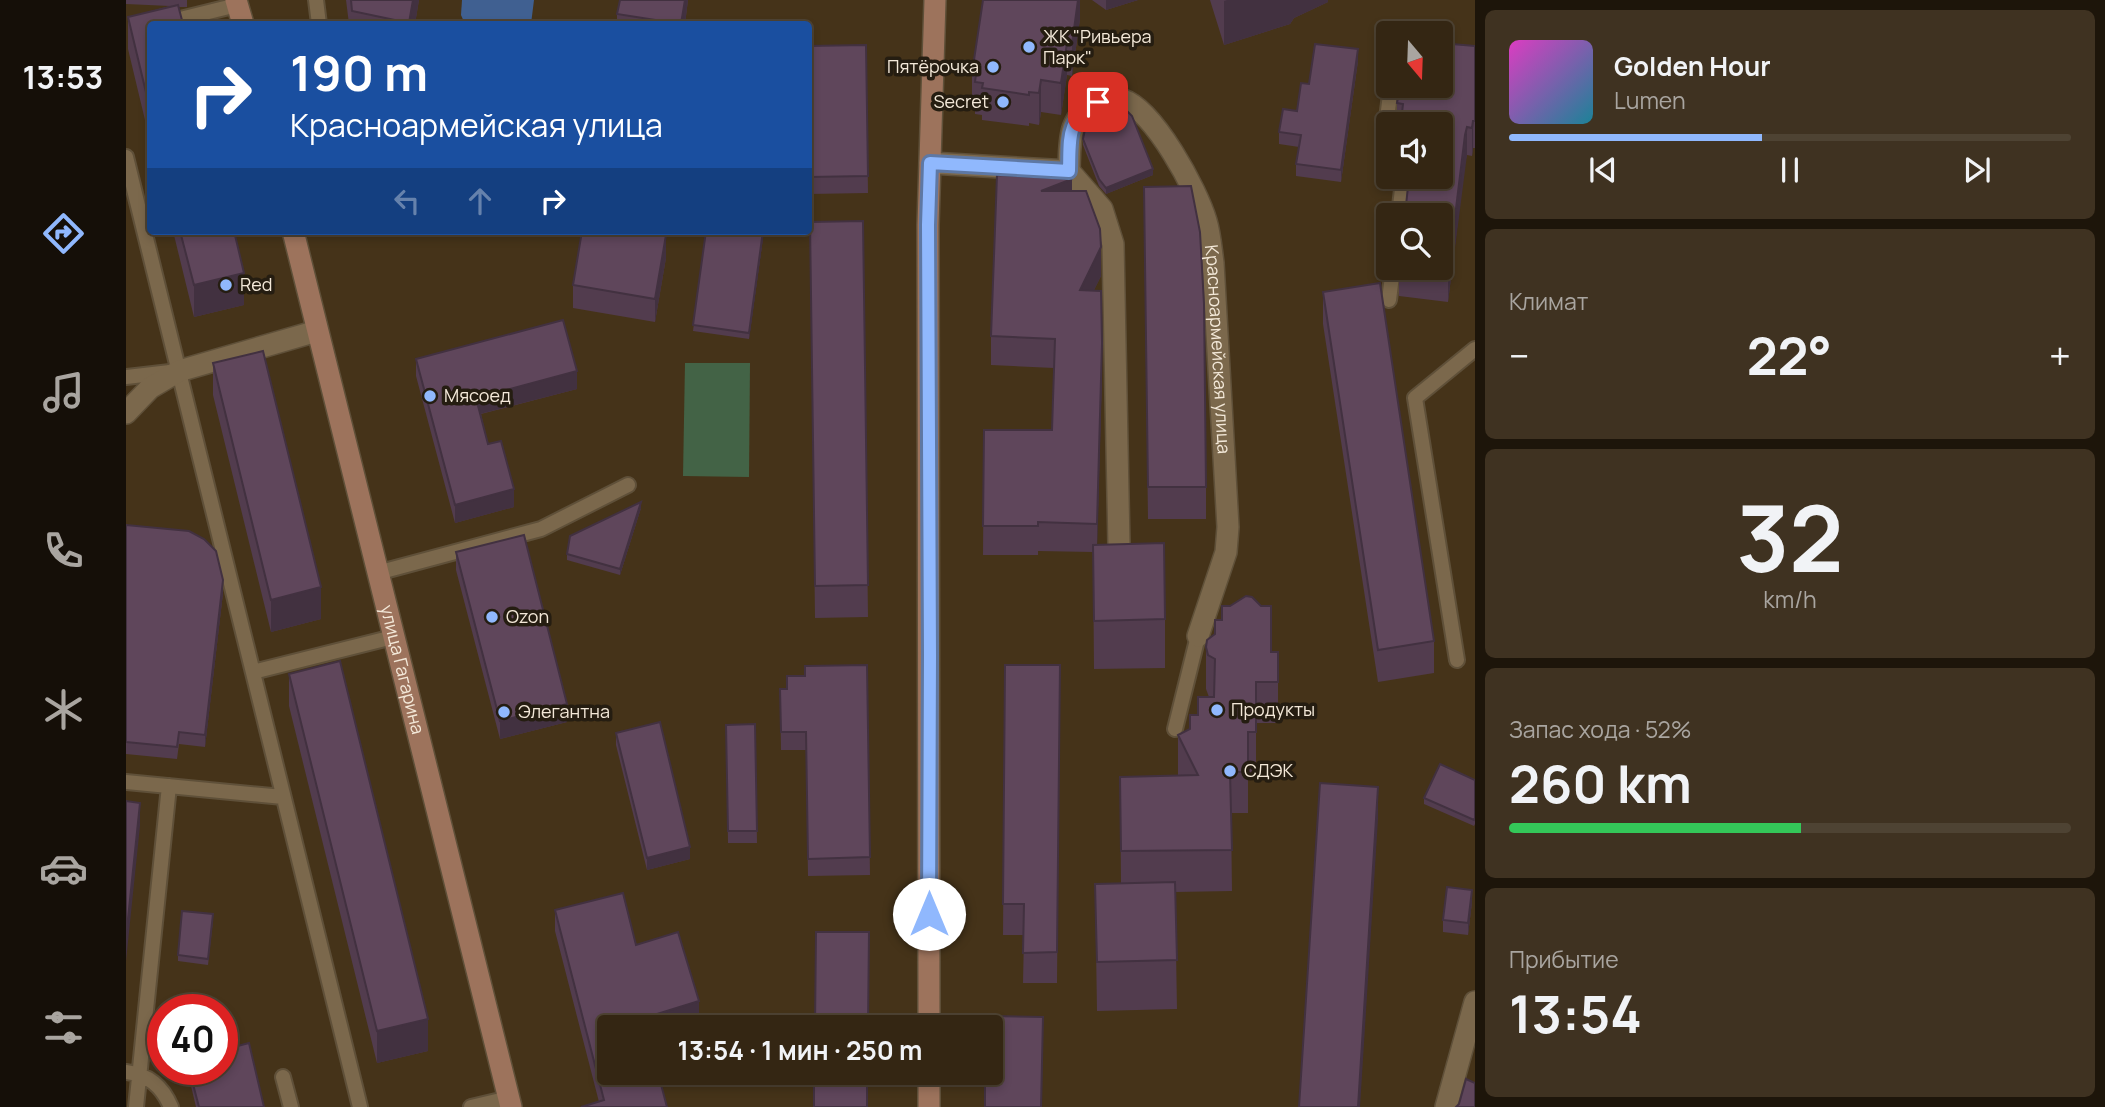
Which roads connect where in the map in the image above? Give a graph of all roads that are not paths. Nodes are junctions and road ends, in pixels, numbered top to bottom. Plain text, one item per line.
1 (316, 0) edge
2 (934, 0) edge
3 (238, 7) edge
4 (174, 21) edge
5 (319, 21) edge
6 (126, 157) edge
7 (930, 163) junction
8 (1069, 171) junction
9 (294, 235) edge
10 (1392, 280) edge
11 (1389, 300) dead end
12 (317, 331) junction
13 (1475, 349) edge
14 (178, 370) junction
15 (126, 377) edge
16 (126, 413) edge
17 (628, 485) dead end
18 (1119, 546) edge
19 (377, 573) junction
20 (1198, 636) joint
21 (393, 637) junction
22 (1457, 660) dead end
23 (253, 672) junction
24 (1175, 729) dead end
25 (126, 782) edge
26 (169, 786) junction
27 (284, 797) junction
28 (1475, 1002) edge
29 (929, 1015) edge
30 (133, 1073) edge
31 (283, 1077) dead end
32 (929, 1085) edge
33 (510, 1102) edge
34 (136, 1107) edge
35 (171, 1107) edge
36 (291, 1107) edge
37 (359, 1107) edge
38 (471, 1107) edge
39 (929, 1107) edge
40 (1446, 1107) edge

1 - 5 lane
2 - 7 street
3 - 4 lane
6 - 14 lane
7 - 8 street
7 - 29 street
8 - 18 street
8 - 20 street, Красноармейская улица
9 - 12 street, улица Гагарина
10 - 11 lane
12 - 14 street
12 - 19 street, улица Гагарина
13 - 22 lane
14 - 15 lane
14 - 16 street
14 - 23 lane
17 - 19 lane
19 - 21 street, улица Гагарина
20 - 24 lane, Красноармейская улица
21 - 23 lane
21 - 33 street, улица Гагарина
23 - 27 lane
25 - 26 lane
26 - 27 lane
26 - 30 lane
27 - 37 lane
28 - 40 street
30 - 34 lane
30 - 35 lane
31 - 36 lane
32 - 39 street
33 - 38 lane

